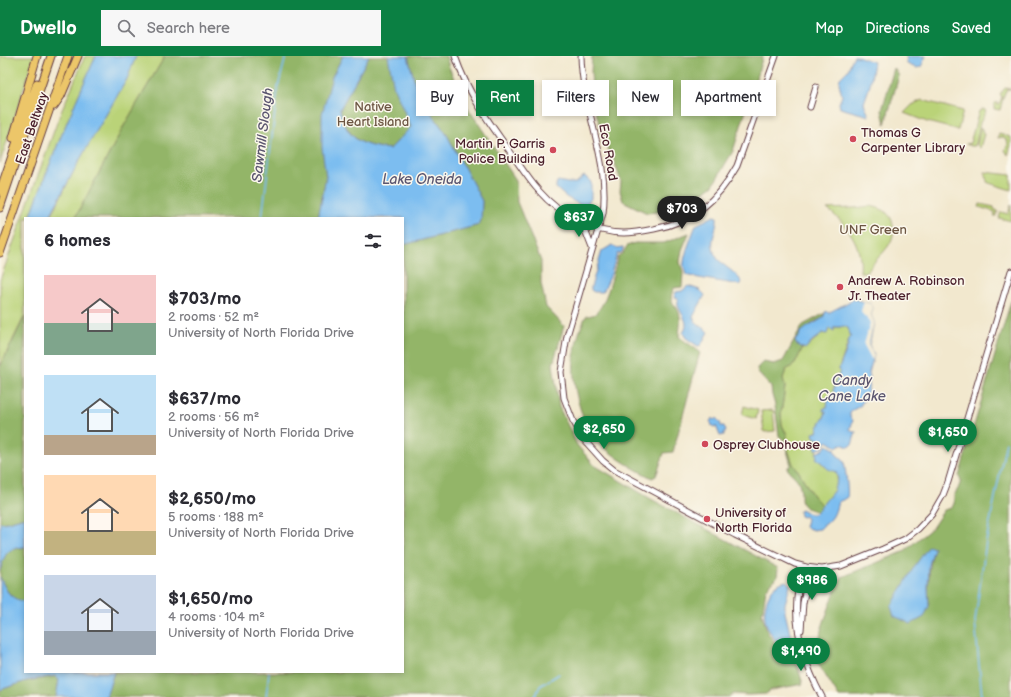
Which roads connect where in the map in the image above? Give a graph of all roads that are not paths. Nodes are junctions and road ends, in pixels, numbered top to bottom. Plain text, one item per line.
1 (37, 56) edge
2 (46, 56) edge
3 (51, 56) edge
4 (68, 56) edge
5 (78, 56) edge
6 (455, 56) edge
7 (581, 56) edge
8 (776, 56) edge
9 (816, 87) dead end
10 (810, 107) dead end
11 (50, 111) junction
12 (6, 171) junction
13 (0, 191) edge
14 (0, 208) edge
15 (579, 222) junction
16 (598, 229) junction
17 (592, 249) junction
18 (0, 253) edge
19 (1011, 271) edge
20 (806, 567) junction
21 (822, 697) edge

1 - 12 highway
2 - 12 highway, East Beltway
3 - 14 highway
4 - 11 highway, East Beltway
5 - 11 highway
6 - 15 street
7 - 16 street, Eco Road
8 - 16 street
9 - 10 street
11 - 18 highway, East Beltway
12 - 13 highway, East Beltway
15 - 16 street
15 - 17 street
16 - 17 street, Eco Road
17 - 20 street, Eco Road
19 - 20 street, Eco Road
20 - 21 street

